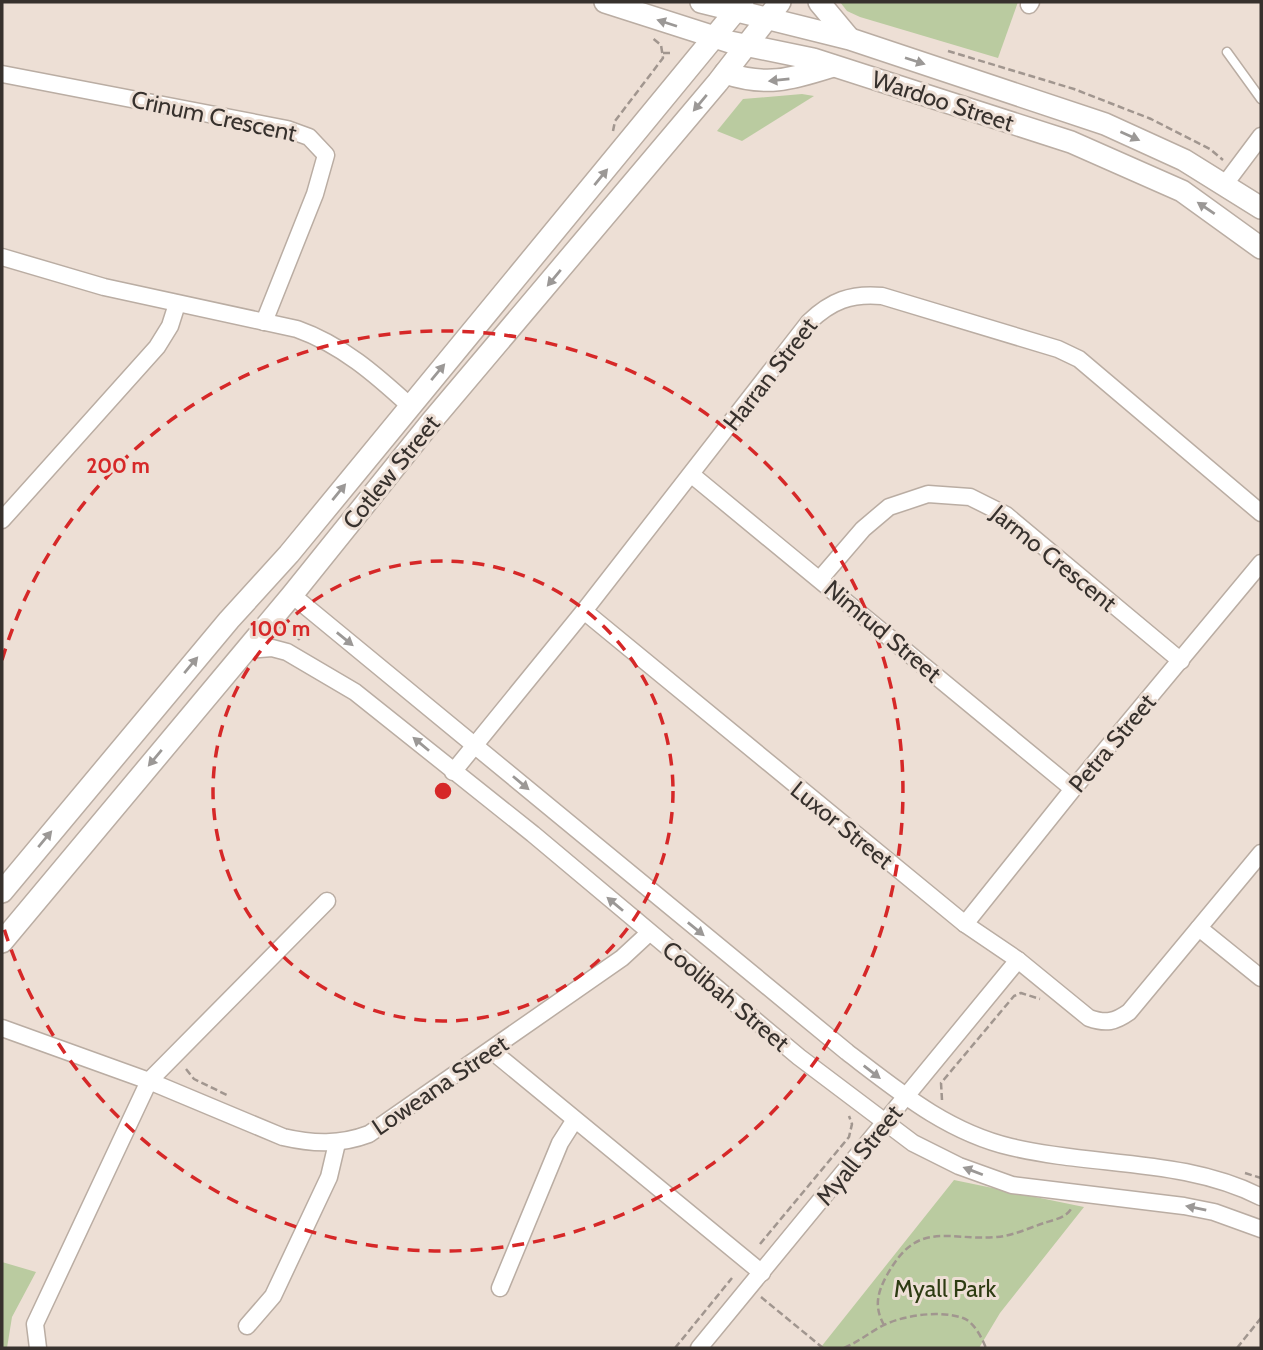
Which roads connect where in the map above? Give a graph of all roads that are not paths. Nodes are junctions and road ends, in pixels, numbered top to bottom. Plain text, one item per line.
1 (605, 2) edge
2 (701, 2) edge
3 (819, 2) edge
4 (739, 6) edge
5 (774, 10) edge
6 (714, 37) junction
7 (850, 40) junction
8 (747, 46) junction
9 (1227, 52) dead end
10 (833, 66) junction
11 (725, 73) junction
12 (2, 74) edge
13 (1261, 99) edge
14 (1261, 136) edge
15 (1225, 184) junction
16 (1261, 208) edge
17 (1261, 248) edge
18 (2, 257) edge
19 (177, 304) junction
20 (264, 322) junction
21 (410, 406) junction
22 (692, 475) junction
23 (1261, 513) edge
24 (2, 520) edge
25 (1261, 564) edge
26 (820, 579) junction
27 (292, 595) junction
28 (584, 611) junction
29 (229, 620) junction
30 (246, 650) junction
31 (1181, 661) junction
32 (476, 744) junction
33 (453, 772) junction
34 (1073, 789) junction
35 (1261, 853) edge
36 (2, 892) edge
37 (327, 901) dead end
38 (965, 924) junction
39 (1199, 928) junction
40 (649, 933) junction
41 (2, 942) edge
42 (1018, 960) junction
43 (1261, 978) edge
44 (4, 1026) edge
45 (492, 1051) junction
46 (149, 1082) junction
47 (906, 1097) junction
48 (574, 1121) junction
49 (884, 1124) junction
50 (337, 1143) junction
51 (1261, 1197) edge
52 (1261, 1229) edge
53 (762, 1273) junction
54 (500, 1288) dead end
55 (247, 1326) dead end
56 (38, 1348) edge
57 (699, 1348) edge

6 -> 1 main road, Wardoo Street
2 - 4 main road, Wardoo Street
3 - 7 main road
4 - 5 main road, Wardoo Street
4 - 6 main road, Cotlew Street
5 - 7 main road, Wardoo Street
5 - 8 main road, Cotlew Street
6 - 8 main road, Wardoo Street
21 -> 6 main road, Cotlew Street
7 -> 15 main road, Wardoo Street
8 - 10 main road, Wardoo Street
8 - 11 main road, Cotlew Street
9 - 13 lane
10 -> 11 main road
17 -> 10 main road, Wardoo Street
11 -> 27 main road, Cotlew Street
12 - 20 street, Crinum Crescent
14 - 15 street
15 - 16 main road, Wardoo Street
18 - 19 street
19 - 20 street
19 - 24 street
20 - 21 street
29 -> 21 main road, Cotlew Street
22 - 23 street, Harran Street
22 - 26 street, Nimrud Street
22 - 28 street, Harran Street
25 - 31 street, Petra Street
26 - 31 street, Jarmo Crescent
26 - 34 street, Nimrud Street
27 - 29 main road
27 - 30 main road, Cotlew Street
27 -> 32 street, Coolibah Street
28 - 32 street, Harran Street
28 - 38 street, Luxor Street
36 -> 29 main road, Cotlew Street
33 -> 30 street, Coolibah Street
30 -> 41 main road, Cotlew Street
31 - 34 street, Petra Street
32 - 33 street, Harran Street
32 -> 47 street, Coolibah Street
40 -> 33 street, Coolibah Street
34 - 38 street, Petra Street
35 - 39 street
37 - 46 street
38 - 42 street, Luxor Street
39 - 42 street, Luxor Street
39 - 43 street
40 - 45 street, Loweana Street
40 - 49 street, Coolibah Street
42 - 47 street, Myall Street
44 - 46 street, Loweana Street
45 - 48 street
45 - 50 street, Loweana Street
46 - 50 street, Loweana Street
46 - 56 street
47 - 49 street, Myall Street
47 - 51 street, Coolibah Street
48 - 53 street
48 - 54 street
52 -> 49 street, Coolibah Street
49 - 53 street, Myall Street
50 - 55 street
53 - 57 street, Myall Street

